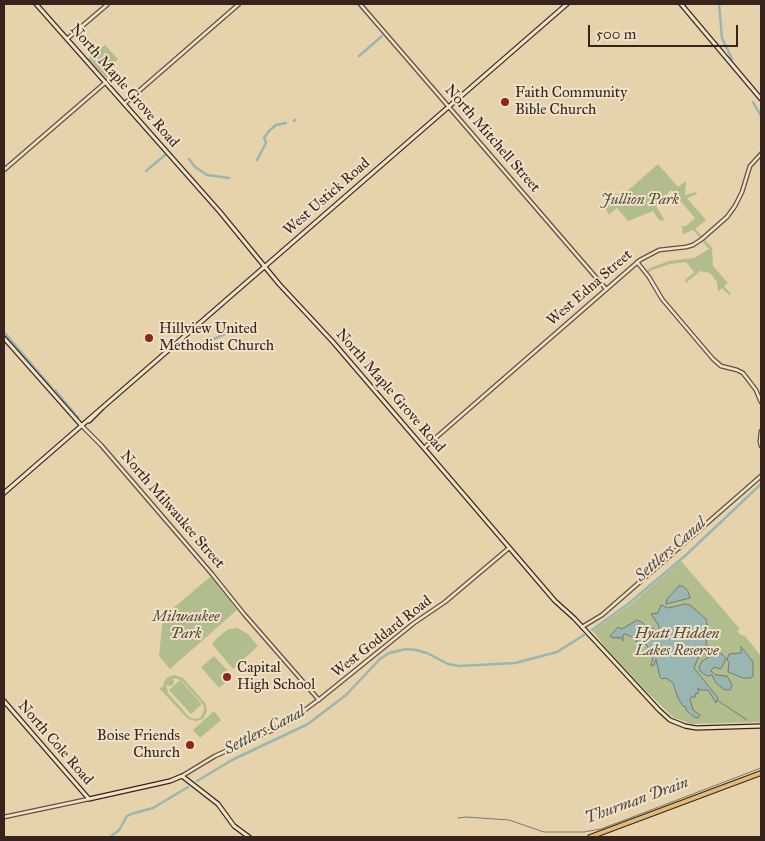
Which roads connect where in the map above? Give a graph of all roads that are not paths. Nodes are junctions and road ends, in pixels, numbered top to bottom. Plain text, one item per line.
1 (36, 4) edge
2 (108, 4) edge
3 (239, 4) edge
4 (360, 4) edge
5 (567, 4) edge
6 (681, 4) edge
7 (67, 39) junction
8 (106, 82) junction
9 (761, 99) edge
10 (124, 104) junction
11 (449, 106) junction
12 (761, 154) edge
13 (4, 170) edge
14 (637, 262) junction
15 (264, 266) junction
16 (606, 289) junction
17 (4, 338) edge
18 (761, 402) edge
19 (82, 426) junction
20 (761, 430) edge
21 (761, 446) edge
22 (424, 448) junction
23 (761, 476) edge
24 (4, 493) edge
25 (510, 547) junction
26 (582, 627) junction
27 (319, 700) junction
28 (4, 701) edge
29 (761, 726) edge
30 (761, 773) edge
31 (182, 776) junction
32 (89, 799) junction
33 (4, 817) edge
34 (249, 837) edge
35 (590, 837) edge

1 - 7 main road, North Maple Grove Road
2 - 7 street
3 - 10 street
4 - 11 street, North Mitchell Street
5 - 11 main road, West Ustick Road
6 - 9 main road
7 - 8 main road, North Maple Grove Road
8 - 10 main road, North Maple Grove Road
8 - 13 street
10 - 15 main road, North Maple Grove Road
11 - 15 main road, West Ustick Road
11 - 16 street, North Mitchell Street
12 - 14 street, West Edna Street
14 - 16 street, West Edna Street
14 - 18 street
15 - 19 main road, West Ustick Road
15 - 22 main road, North Maple Grove Road
16 - 22 street, West Edna Street
17 - 19 main road, North Milwaukee Street
19 - 24 main road, West Ustick Road
19 - 27 street, North Milwaukee Street
20 - 21 street
22 - 25 main road, North Maple Grove Road
23 - 26 street
25 - 26 main road, North Maple Grove Road
25 - 27 street, West Goddard Road
26 - 29 main road, North Maple Grove Road
27 - 31 street, West Goddard Road
28 - 32 main road, North Cole Road
30 - 35 main road
31 - 32 main road
31 - 34 main road
32 - 33 street

